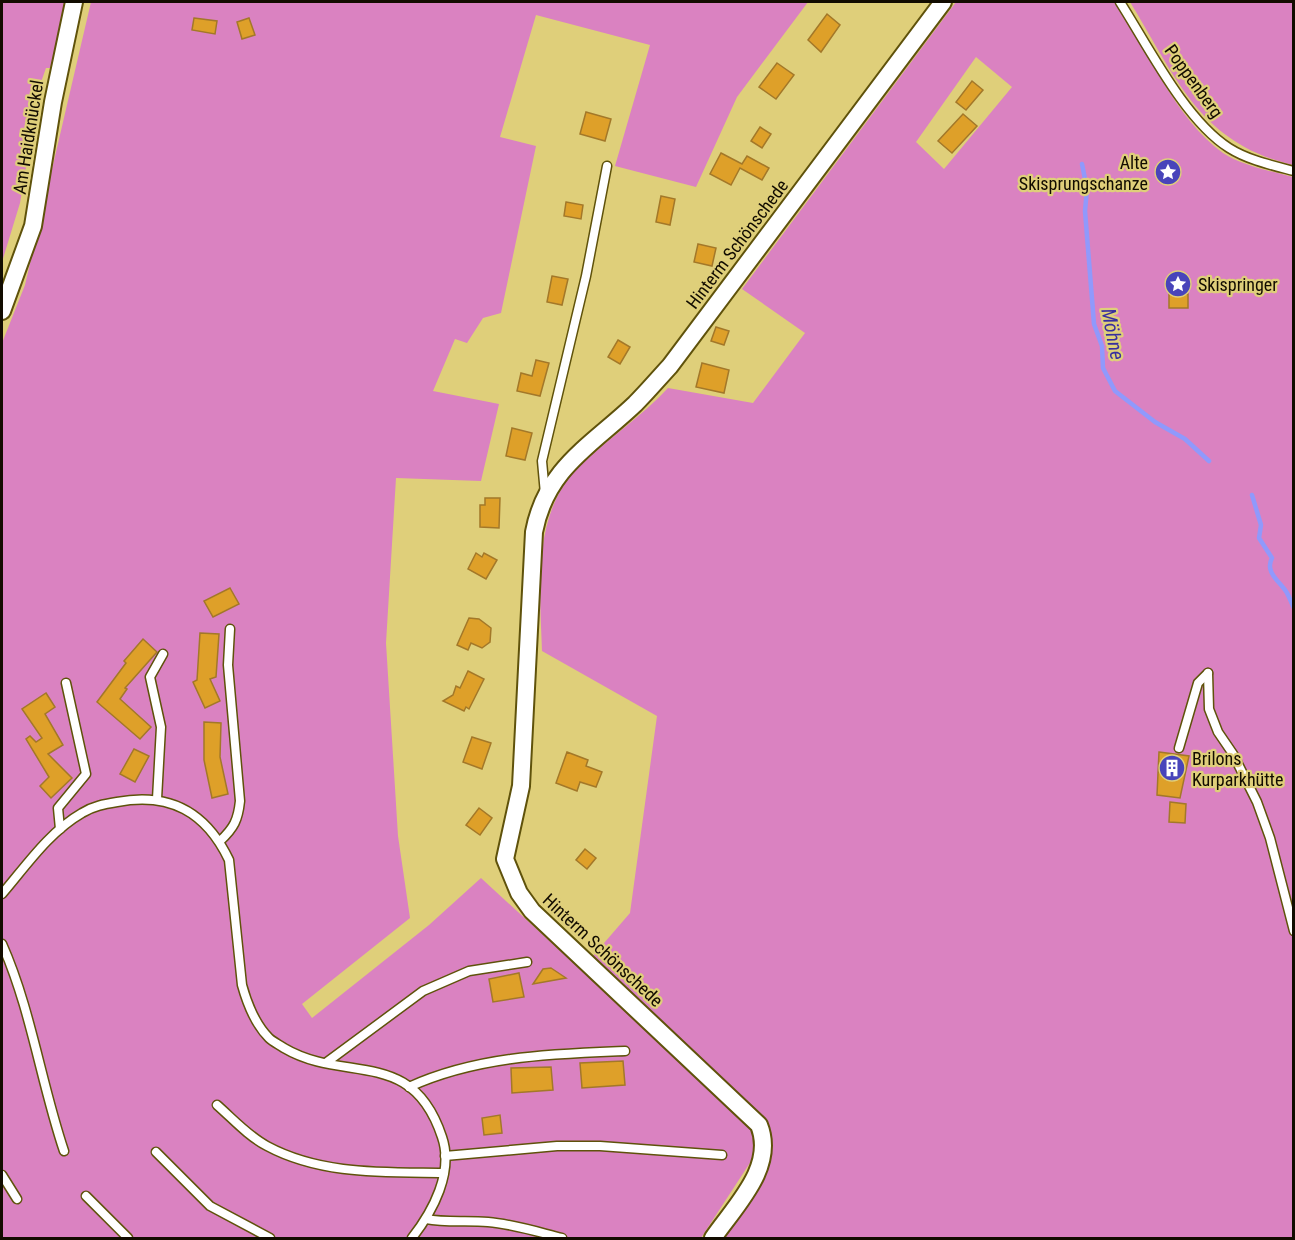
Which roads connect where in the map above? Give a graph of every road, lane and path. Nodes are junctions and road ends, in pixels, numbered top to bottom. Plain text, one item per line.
1 (74, 2) edge
2 (943, 2) edge
3 (1120, 2) edge
4 (607, 166) dead end
5 (1293, 171) edge
6 (2, 311) edge
7 (545, 494) junction
8 (230, 629) dead end
9 (162, 654) dead end
10 (66, 683) dead end
11 (1179, 748) dead end
12 (157, 799) junction
13 (60, 829) junction
14 (220, 841) junction
15 (2, 894) edge
16 (1293, 930) edge
17 (2, 944) edge
18 (527, 962) dead end
19 (625, 1051) dead end
20 (327, 1062) junction
21 (409, 1087) junction
22 (217, 1105) dead end
23 (64, 1151) dead end
24 (156, 1152) dead end
25 (722, 1155) dead end
26 (445, 1156) junction
27 (443, 1173) junction
28 (2, 1175) edge
29 (86, 1196) dead end
30 (18, 1199) dead end
31 (426, 1219) junction
32 (128, 1239) edge
33 (270, 1239) edge
34 (412, 1239) edge
35 (562, 1239) edge
36 (713, 1239) edge

1 - 6 street, Am Haidknückel
2 - 7 street, Hinterm Schönschede
3 - 5 lane, Poppenberg
4 - 7 lane, Hinterm Schönschede
7 - 36 street, Hinterm Schönschede
8 - 14 lane
9 - 12 lane
10 - 13 lane
11 - 16 lane
12 - 13 lane
12 - 14 lane
13 - 15 lane
14 - 20 lane
17 - 23 lane
18 - 20 lane
19 - 21 lane
20 - 21 lane
21 - 26 lane
22 - 27 lane
24 - 33 lane
25 - 26 lane
26 - 27 lane
27 - 31 lane
28 - 30 lane
29 - 32 lane
31 - 34 lane
31 - 35 lane

